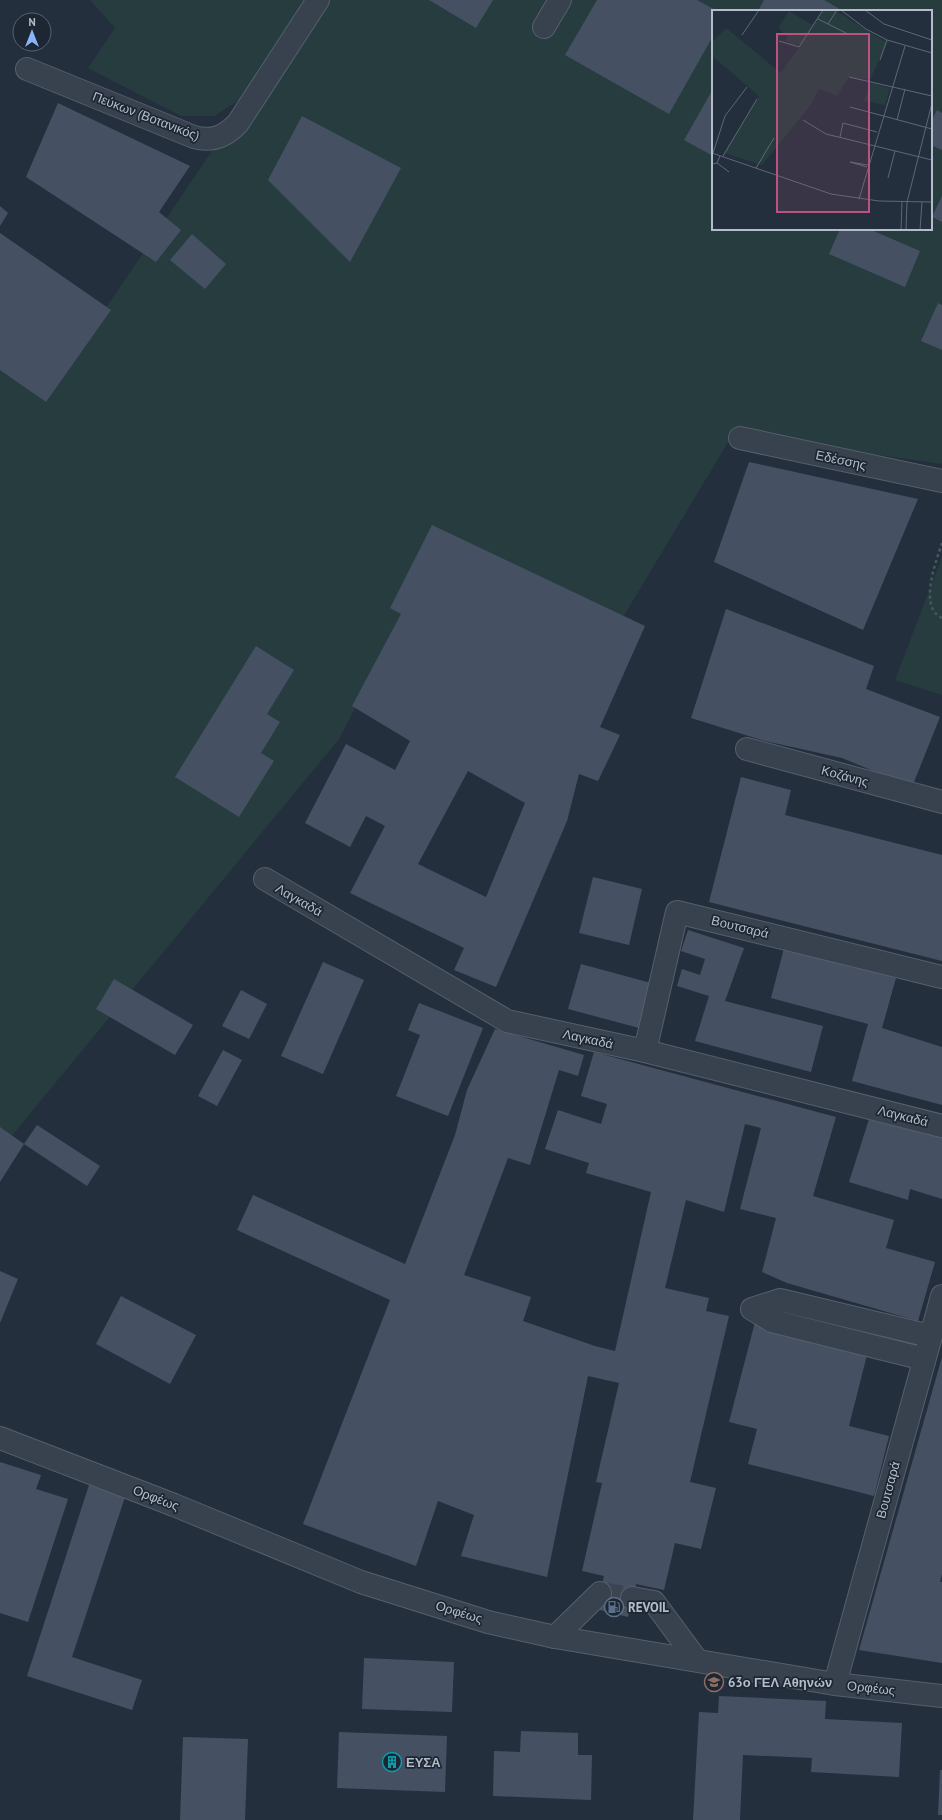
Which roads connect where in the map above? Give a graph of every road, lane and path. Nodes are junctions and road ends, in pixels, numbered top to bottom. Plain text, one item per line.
1 (318, 0) edge
2 (560, 0) edge
3 (544, 27) dead end
4 (27, 69) dead end
5 (740, 438) dead end
6 (942, 481) edge
7 (942, 543) edge
8 (942, 618) edge
9 (747, 749) dead end
10 (942, 802) edge
11 (265, 879) dead end
12 (942, 977) edge
13 (645, 1051) junction
14 (942, 1126) edge
15 (942, 1296) edge
16 (930, 1336) junction
17 (924, 1359) junction
18 (0, 1438) edge
19 (600, 1593) dead end
20 (632, 1598) tunnel mouth
21 (555, 1637) junction
22 (696, 1659) junction
23 (835, 1684) junction
24 (942, 1696) edge

1 - 4 street, Πεύκων (Βοτανικός)
2 - 3 street
5 - 6 street, Εδέσσης
7 - 8 path
9 - 10 street, Κοζάνης
11 - 13 street, Λαγκαδά
12 - 13 street, Βουτσαρά
13 - 14 street, Λαγκαδά
15 - 16 street, Βουτσαρά
16 - 17 street, Βουτσαρά
16 - 17 street
17 - 23 street, Βουτσαρά
18 - 21 street, Ορφέως
19 - 21 street
20 - 22 street
21 - 22 street, Ορφέως
22 - 23 street, Ορφέως
23 - 24 street, Ορφέως

